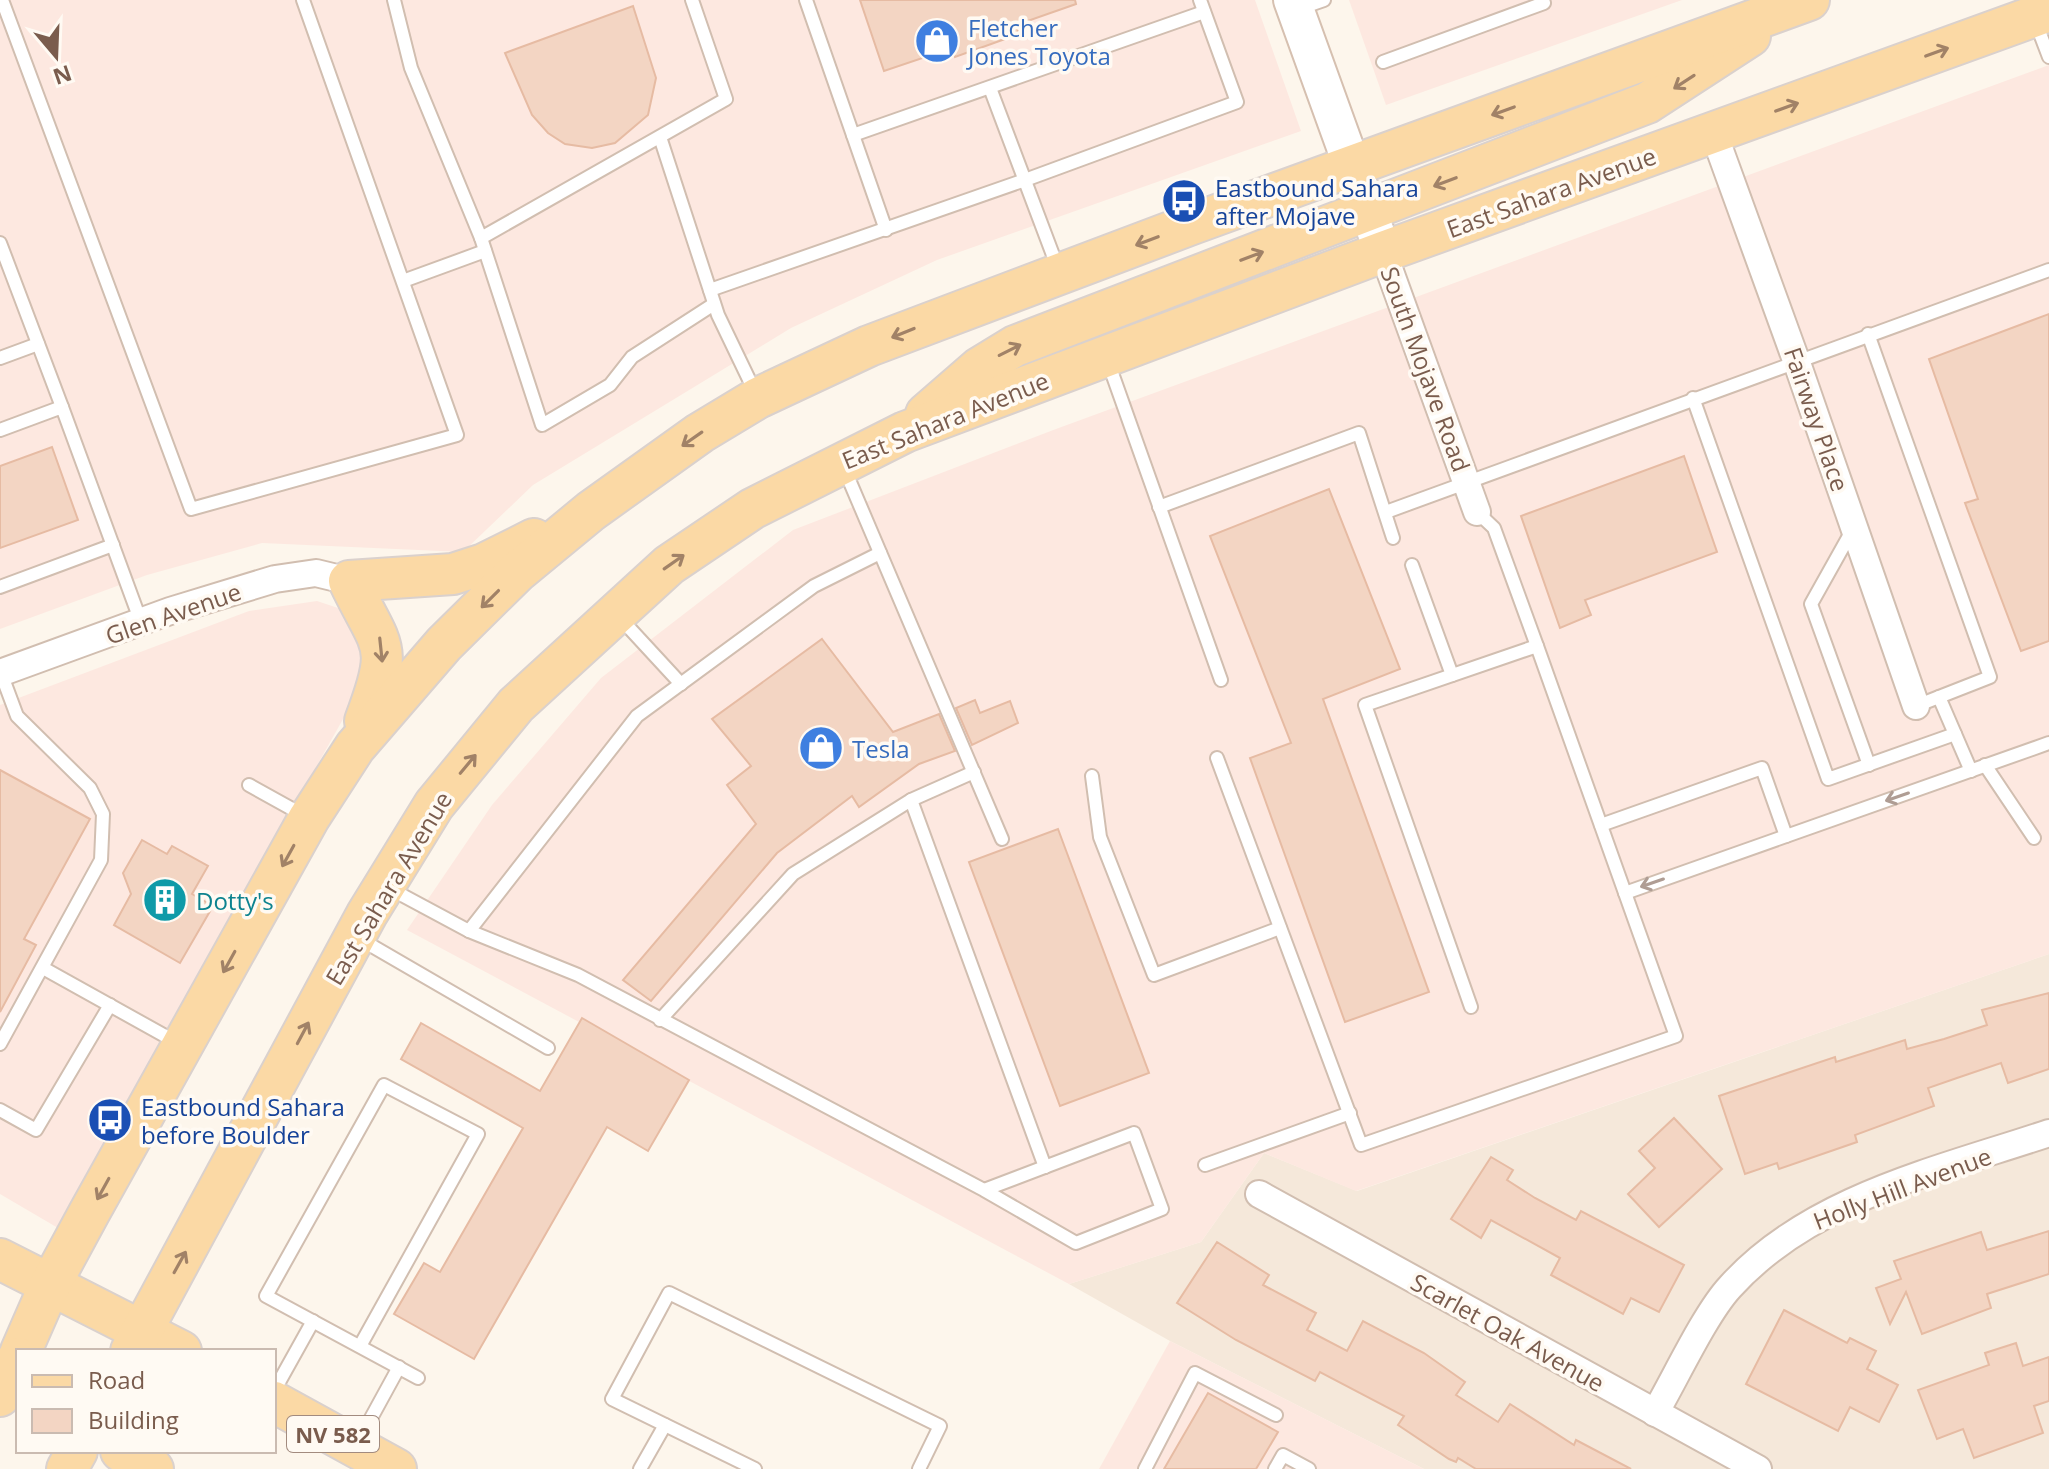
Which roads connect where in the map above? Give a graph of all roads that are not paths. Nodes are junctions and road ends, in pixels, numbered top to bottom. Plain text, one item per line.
1 (2, 0) edge
2 (303, 0) edge
3 (394, 0) edge
4 (692, 0) edge
5 (806, 0) edge
6 (1543, 0) edge
7 (1802, 3) edge
8 (1304, 4) edge
9 (1202, 6) edge
10 (2041, 14) edge
11 (2049, 57) edge
12 (1383, 62) dead end
13 (990, 88) junction
14 (1714, 134) junction
15 (853, 135) junction
16 (660, 137) junction
17 (1351, 166) junction
18 (1025, 180) junction
19 (1368, 212) junction
20 (886, 230) junction
21 (0, 243) edge
22 (483, 244) junction
23 (1383, 252) junction
24 (2049, 270) edge
25 (1060, 274) junction
26 (403, 281) junction
27 (710, 290) junction
28 (714, 304) junction
29 (1868, 334) junction
30 (38, 344) junction
31 (1106, 356) junction
32 (0, 358) edge
33 (1796, 360) junction
34 (758, 398) junction
35 (1693, 398) junction
36 (62, 407) junction
37 (0, 430) edge
38 (905, 432) junction
39 (842, 461) junction
40 (1467, 483) junction
41 (1159, 507) junction
42 (591, 511) junction
43 (1386, 512) junction
44 (1477, 512) joint
45 (1855, 526) junction
46 (1393, 538) dead end
47 (113, 545) junction
48 (880, 553) junction
49 (1412, 565) dead end
50 (349, 581) junction
51 (0, 587) edge
52 (614, 612) junction
53 (141, 622) junction
54 (1537, 646) junction
55 (0, 673) edge
56 (1452, 675) junction
57 (1221, 680) dead end
58 (681, 684) junction
59 (1927, 702) junction
60 (1955, 734) junction
61 (2049, 743) edge
62 (355, 747) junction
63 (1217, 758) dead end
64 (1869, 765) junction
65 (1985, 765) junction
66 (1971, 771) junction
67 (974, 772) junction
68 (1092, 776) dead end
69 (249, 785) dead end
70 (911, 800) junction
71 (309, 818) junction
72 (1601, 825) junction
73 (1786, 836) junction
74 (2034, 838) dead end
75 (1002, 839) dead end
76 (384, 885) junction
77 (1625, 893) junction
78 (1280, 928) junction
79 (469, 931) junction
80 (355, 936) junction
81 (43, 968) junction
82 (110, 1005) junction
83 (1471, 1007) dead end
84 (0, 1013) edge
85 (13, 1020) junction
86 (660, 1020) junction
87 (0, 1044) edge
88 (183, 1046) junction
89 (548, 1048) dead end
90 (0, 1110) edge
91 (1350, 1113) junction
92 (2049, 1133) edge
93 (1205, 1165) dead end
94 (1045, 1167) junction
95 (984, 1190) junction
96 (1259, 1194) dead end
97 (0, 1259) edge
98 (49, 1287) junction
99 (313, 1321) junction
100 (137, 1341) edge
101 (360, 1346) junction
102 (22, 1349) edge
103 (172, 1349) edge
104 (399, 1367) junction
105 (418, 1378) dead end
106 (276, 1387) edge
107 (276, 1403) edge
108 (1655, 1413) junction
109 (1276, 1415) dead end
110 (665, 1425) junction
111 (355, 1446) junction
112 (125, 1453) edge
113 (153, 1469) edge
114 (396, 1469) edge
115 (640, 1469) edge
116 (755, 1469) edge
117 (919, 1469) edge
118 (1145, 1469) edge
119 (1275, 1469) edge
120 (1309, 1469) edge
121 (1758, 1469) edge

1 - 26 lane
2 - 26 lane
3 - 22 lane
4 - 16 lane
5 - 15 lane
6 - 12 lane
7 -> 17 main road
7 -> 19 main road
8 - 17 street, South Mojave Road
9 - 13 lane
9 - 18 lane
10 - 11 lane
14 -> 10 main road, East Sahara Avenue
13 - 15 lane
13 - 18 lane
14 - 23 main road, East Sahara Avenue
14 - 33 street, Fairway Place
15 - 20 lane
16 - 22 lane
16 - 27 lane
17 - 19 street, South Mojave Road
17 -> 25 main road
18 - 20 lane
18 - 25 lane
19 - 23 street, South Mojave Road
38 -> 19 main road
20 - 27 lane
21 - 30 lane
22 - 26 lane
22 - 28 lane
23 - 31 main road, East Sahara Avenue
23 - 40 street, South Mojave Road
24 - 29 lane
25 -> 34 main road
27 - 28 lane
28 - 34 lane
29 - 33 lane
29 - 59 lane
30 - 32 lane
30 - 36 lane
31 - 38 main road, East Sahara Avenue
31 - 41 lane
33 - 35 lane
33 - 45 street, Fairway Place
34 -> 42 main road
35 - 40 lane
35 - 64 lane
36 - 37 lane
36 - 47 lane
38 - 39 main road, East Sahara Avenue
39 - 48 lane
52 -> 39 main road, East Sahara Avenue
40 - 43 lane
40 - 44 street, South Mojave Road
41 - 43 lane
41 - 57 lane
42 - 50 main road
42 -> 62 main road
43 - 46 lane
44 - 54 lane
45 - 59 street, Fairway Place
45 - 64 lane
47 - 51 lane
47 - 53 lane
48 - 58 lane
48 - 67 lane
49 - 56 lane
50 - 53 street, Glen Avenue
50 -> 62 main road
52 - 58 lane
76 -> 52 main road, East Sahara Avenue
53 - 55 street, Glen Avenue
54 - 56 lane
54 - 72 lane
55 - 81 lane
56 - 83 lane
58 - 79 lane
59 - 60 lane
60 - 64 lane
60 - 66 lane
61 - 65 lane
62 - 71 main road
63 - 78 lane
65 - 66 lane
65 - 74 lane
66 -> 73 lane
67 - 70 lane
67 - 75 lane
68 - 78 lane
69 - 71 lane
70 - 86 lane
70 - 94 lane
71 -> 88 main road
72 - 73 lane
72 - 77 lane
73 -> 77 lane
76 - 79 lane
76 - 80 main road, East Sahara Avenue
77 - 91 lane
78 - 91 lane
79 - 86 lane
80 - 89 lane
100 -> 80 main road, East Sahara Avenue
81 - 82 lane
81 - 85 lane
82 - 88 lane
82 - 90 lane
84 - 85 lane
85 - 87 lane
86 - 95 lane
88 -> 98 main road
91 - 93 lane
92 - 108 street, Holly Hill Avenue
94 - 95 lane
94 - 95 lane
96 - 108 street, Scarlet Oak Avenue
97 - 98 main road
98 - 100 main road
98 - 102 main road
99 - 101 lane
99 - 101 lane
99 - 106 lane
100 - 103 main road
101 - 104 lane
104 - 105 lane
104 - 111 lane
107 - 111 main road, NV 582
108 - 121 street, Scarlet Oak Avenue
109 - 118 lane
110 - 115 lane
110 - 116 lane
110 - 117 lane
111 - 114 main road, NV 582
112 - 113 main road
119 - 120 lane

